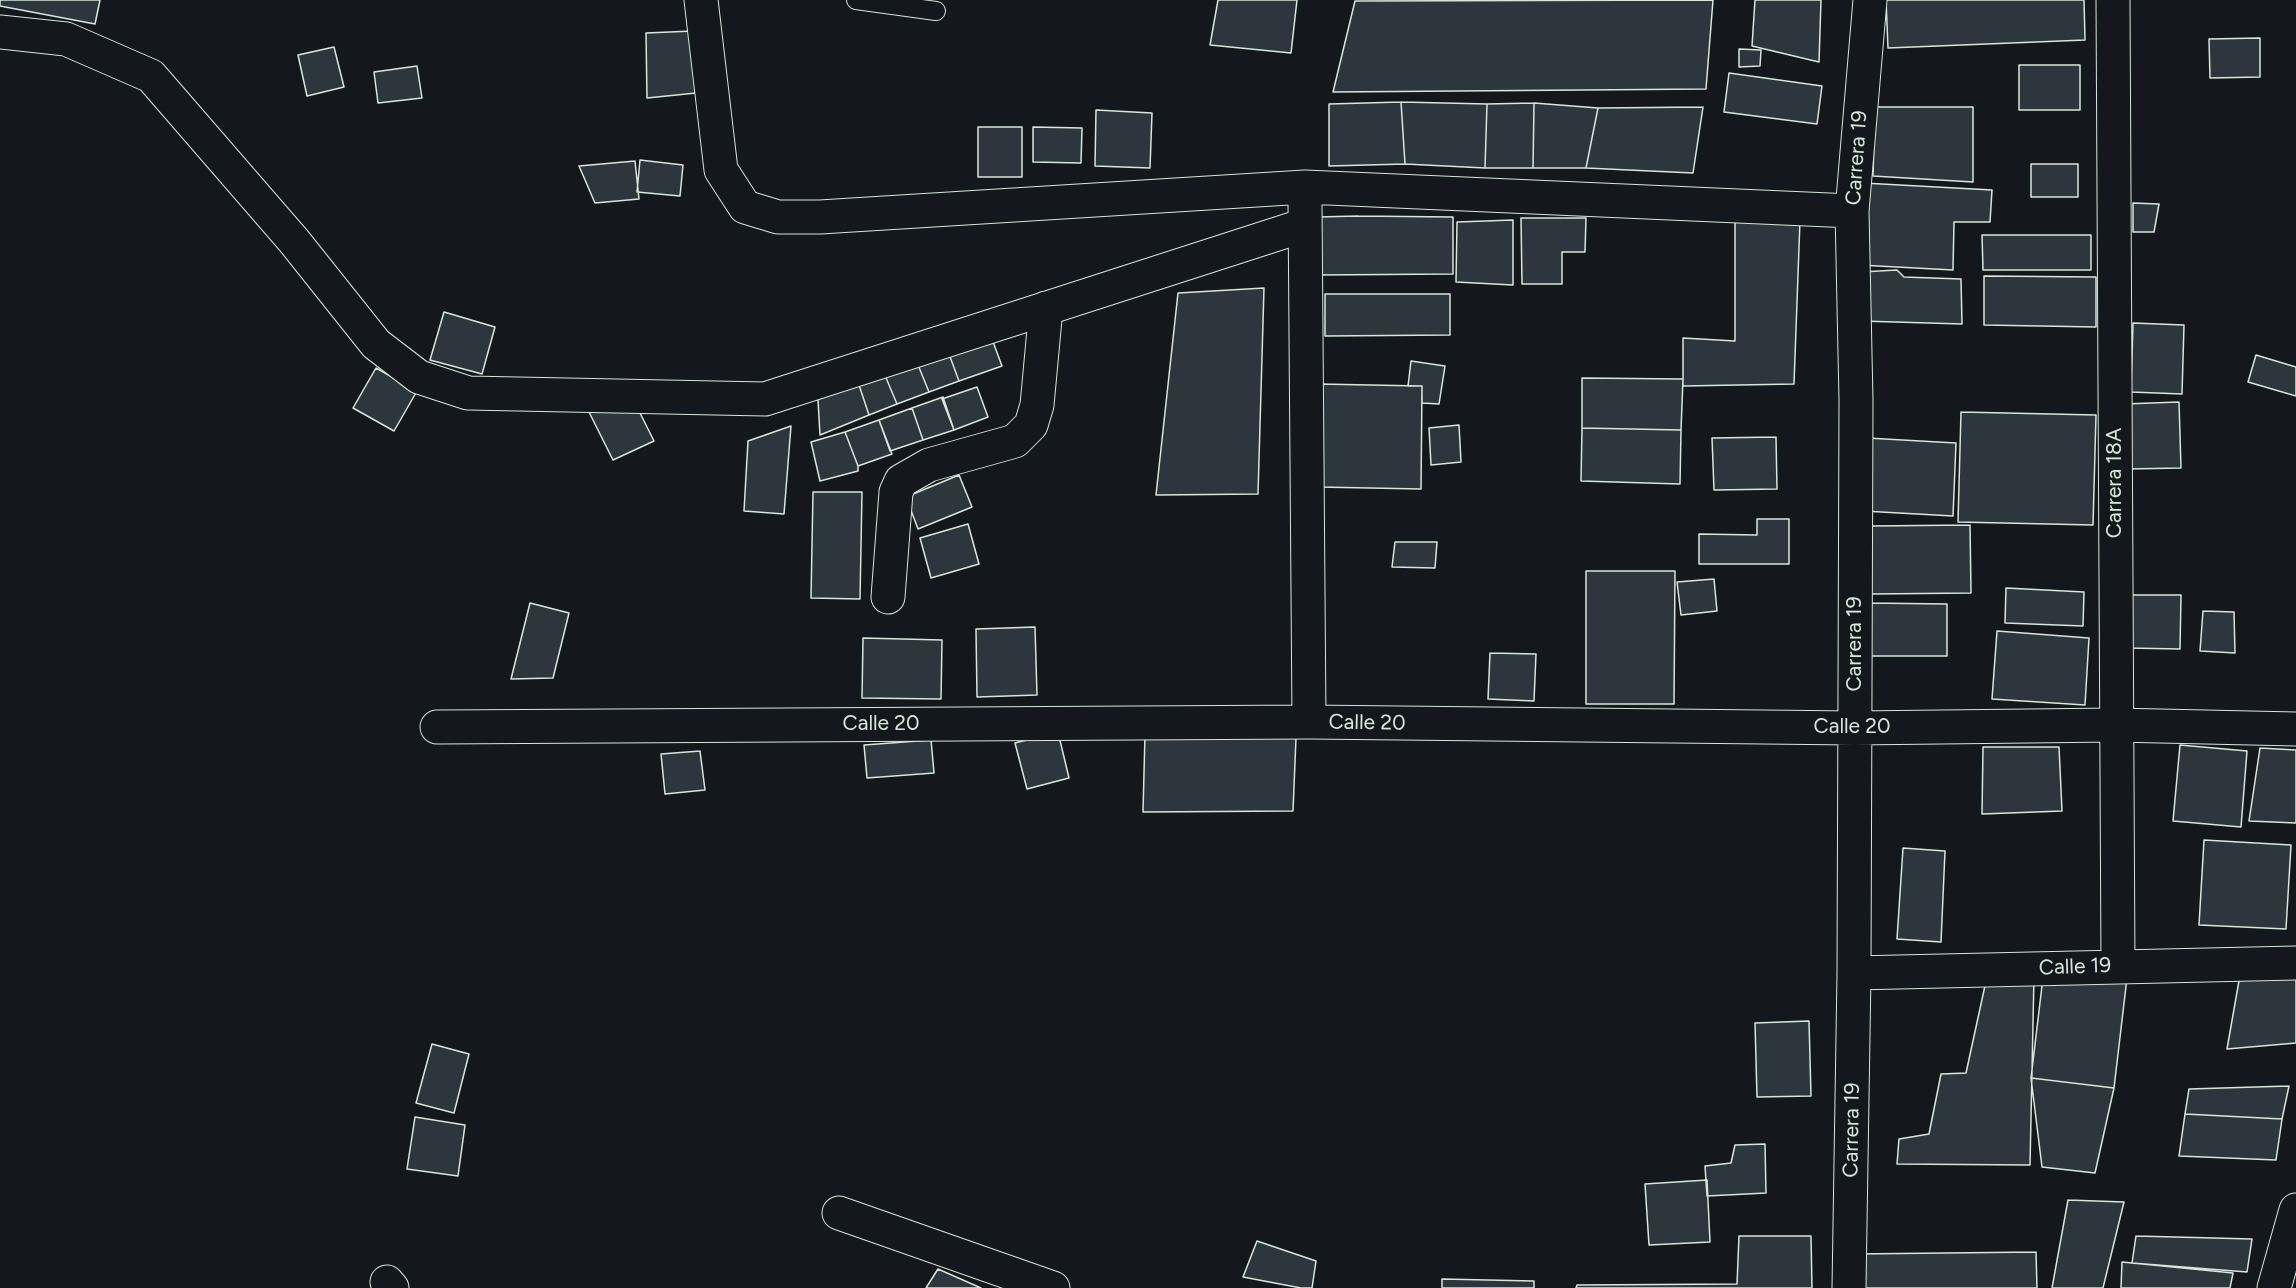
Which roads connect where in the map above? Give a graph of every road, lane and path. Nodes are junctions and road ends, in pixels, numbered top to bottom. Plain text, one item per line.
1 (701, 0) edge
2 (856, 0) edge
3 (1870, 0) edge
4 (2114, 0) edge
5 (936, 11) dead end
6 (0, 32) edge
7 (1305, 187) junction
8 (1852, 211) junction
9 (1305, 225) junction
10 (1046, 309) junction
11 (888, 597) dead end
12 (1309, 722) junction
13 (2115, 725) junction
14 (437, 727) dead end
15 (1854, 728) junction
16 (2296, 729) edge
17 (2296, 963) edge
18 (2118, 965) junction
19 (1854, 973) junction
20 (2296, 1210) edge
21 (839, 1213) dead end
22 (1053, 1288) edge
23 (1849, 1288) edge
24 (2274, 1288) edge

1 - 7 street
2 - 5 lane
3 - 8 street, Carrera 19
4 - 13 street, Carrera 18A
6 - 10 street
7 - 8 street
7 - 9 street
8 - 15 street, Carrera 19
9 - 10 street
9 - 12 street
10 - 11 street
12 - 14 street, Calle 20
12 - 15 street, Calle 20
13 - 15 street, Calle 20
13 - 16 street, Calle 20
13 - 18 street, Carrera 18A
15 - 19 street, Carrera 19
17 - 18 street, Calle 19
18 - 19 street, Calle 19
19 - 23 street, Carrera 19
20 - 24 street
21 - 22 street

